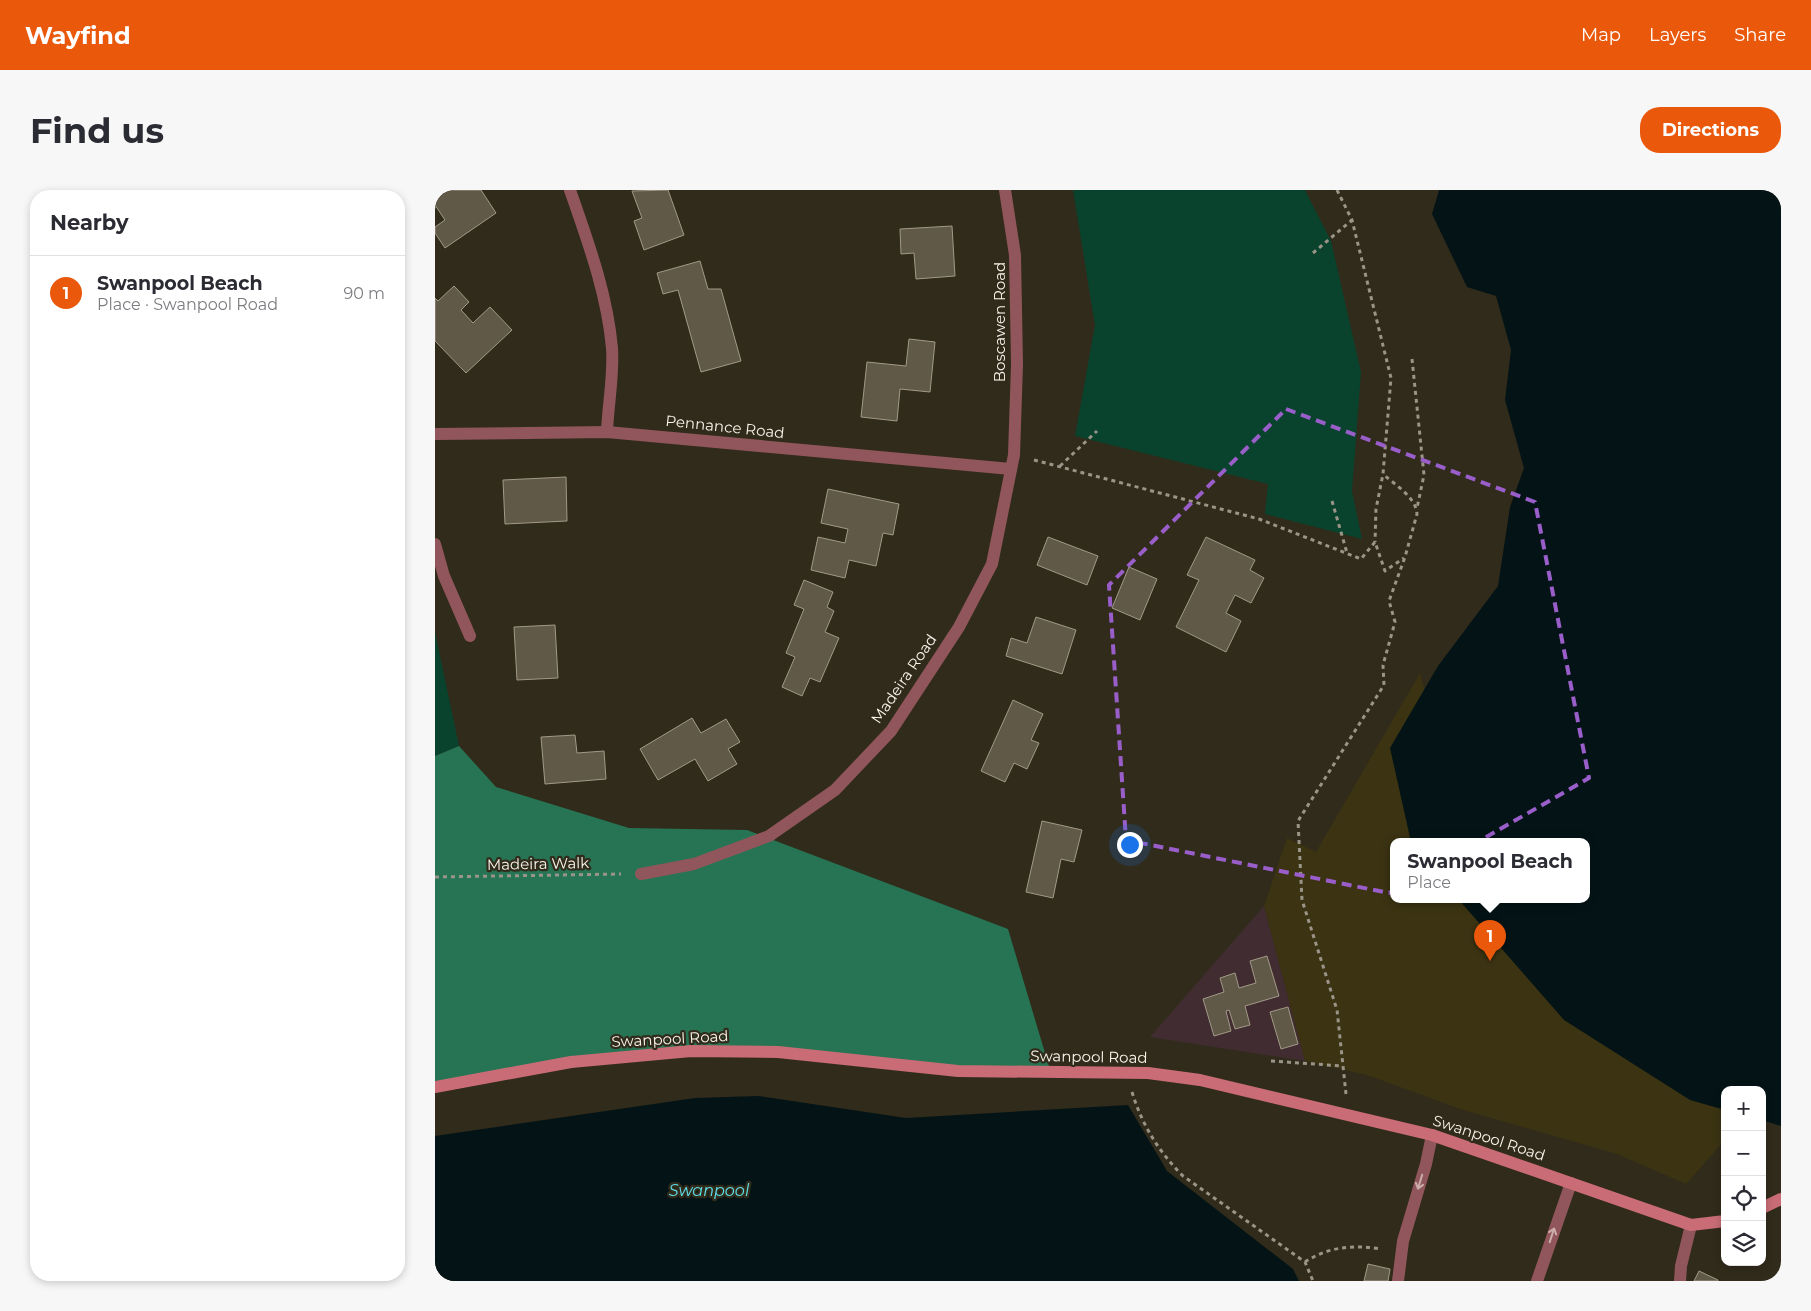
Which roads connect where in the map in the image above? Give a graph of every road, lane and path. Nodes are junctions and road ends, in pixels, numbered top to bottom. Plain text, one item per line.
1 (570, 190) edge
2 (1005, 190) edge
3 (1337, 190) edge
4 (1352, 220) junction
5 (1313, 254) dead end
6 (1412, 359) dead end
7 (1097, 431) dead end
8 (607, 432) junction
9 (435, 434) edge
10 (1014, 455) junction
11 (1059, 467) junction
12 (1011, 469) junction
13 (1383, 474) junction
14 (1332, 501) dead end
15 (1417, 508) junction
16 (1375, 542) junction
17 (435, 544) edge
18 (1347, 553) junction
19 (1405, 557) junction
20 (470, 636) dead end
21 (641, 874) joint
22 (435, 877) edge
23 (1271, 1061) dead end
24 (1343, 1066) junction
25 (1129, 1073) junction
26 (435, 1087) edge
27 (1348, 1115) junction
28 (1432, 1135) junction
29 (1571, 1183) junction
30 (1781, 1199) edge
31 (1766, 1206) edge
32 (1721, 1221) edge
33 (1691, 1226) junction
34 (1386, 1249) dead end
35 (1305, 1262) junction
36 (1313, 1281) edge
37 (1398, 1281) edge
38 (1537, 1281) edge
39 (1680, 1281) edge

1 - 8 street
2 - 10 street, Boscawen Road
3 - 4 path
4 - 5 path
4 - 13 path
6 - 15 path
7 - 11 path
8 - 9 street, Pennance Road
8 - 12 street, Pennance Road
10 - 11 path
10 - 12 street, Madeira Road
11 - 18 path
12 - 21 street, Madeira Road
13 - 15 path
13 - 16 path
14 - 18 path
15 - 19 path
16 - 18 path
16 - 19 path
17 - 20 street
19 - 24 path
21 - 22 path, Madeira Walk
23 - 24 path
24 - 27 path
25 - 26 street, Swanpool Road
25 - 27 street, Swanpool Road
25 - 35 path
27 - 28 street, Swanpool Road
28 - 29 street, Swanpool Road
28 -> 37 street
29 - 33 street, Swanpool Road
38 -> 29 street
30 - 31 street
32 - 33 street, Swanpool Road
33 - 39 street
34 - 35 path
35 - 36 path

